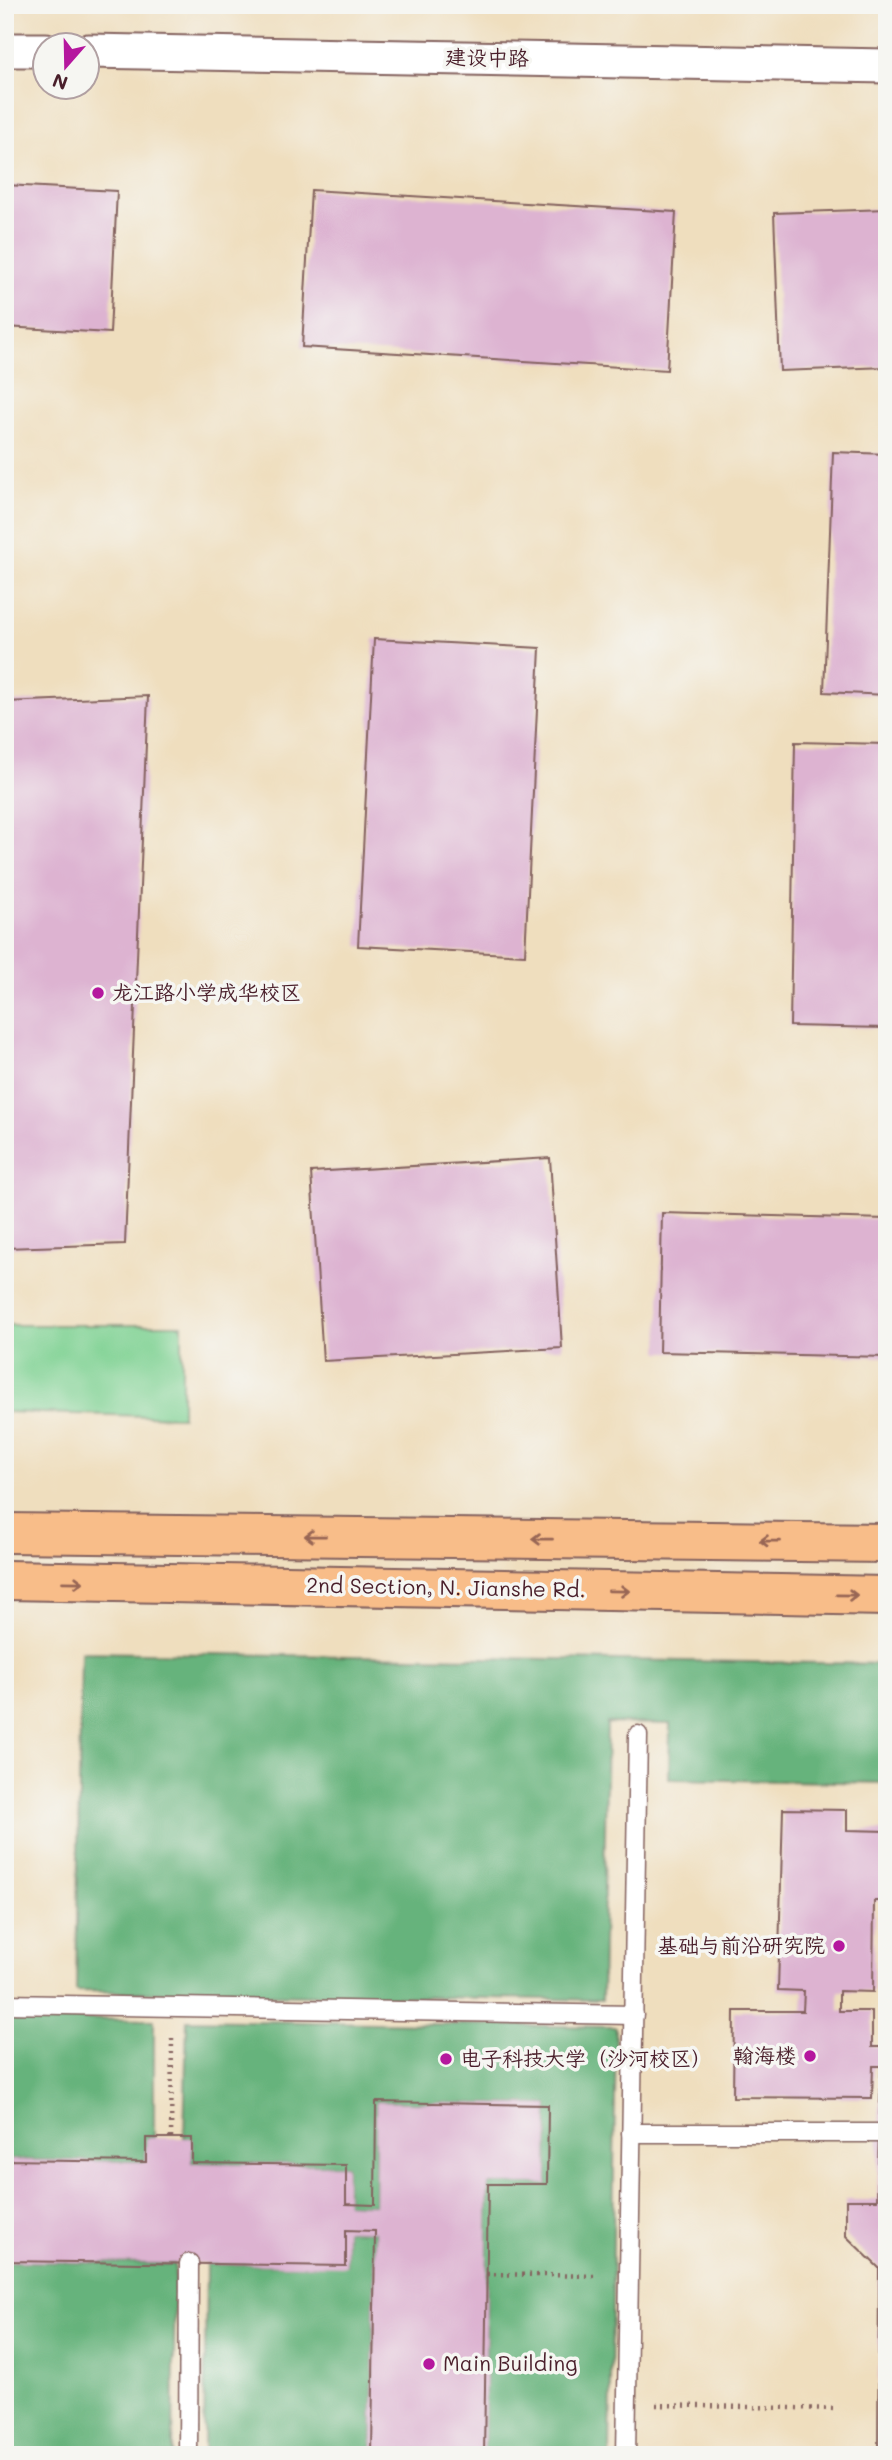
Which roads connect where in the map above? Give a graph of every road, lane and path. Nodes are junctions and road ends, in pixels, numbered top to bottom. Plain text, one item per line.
1 (5, 50) edge
2 (32, 51) edge
3 (102, 51) edge
4 (887, 65) edge
5 (5, 1533) edge
6 (887, 1543) edge
7 (5, 1580) edge
8 (887, 1596) edge
9 (638, 1735) dead end
10 (5, 2004) edge
11 (173, 2007) junction
12 (634, 2015) junction
13 (631, 2133) junction
14 (880, 2133) dead end
15 (171, 2138) dead end
16 (189, 2263) dead end
17 (487, 2274) dead end
18 (629, 2276) junction
19 (627, 2404) junction
20 (837, 2409) dead end
21 (188, 2455) edge
22 (626, 2455) edge

1 - 2 street
3 - 4 street, 建设中路
6 -> 5 main road
7 -> 8 main road, 2nd Section, N. Jianshe Rd.
9 - 12 lane
10 - 11 lane
11 - 12 lane
11 - 15 path
12 - 13 lane
13 - 14 lane
13 - 18 lane
16 - 21 lane
17 - 18 path
18 - 19 lane
19 - 20 path
19 - 22 lane

